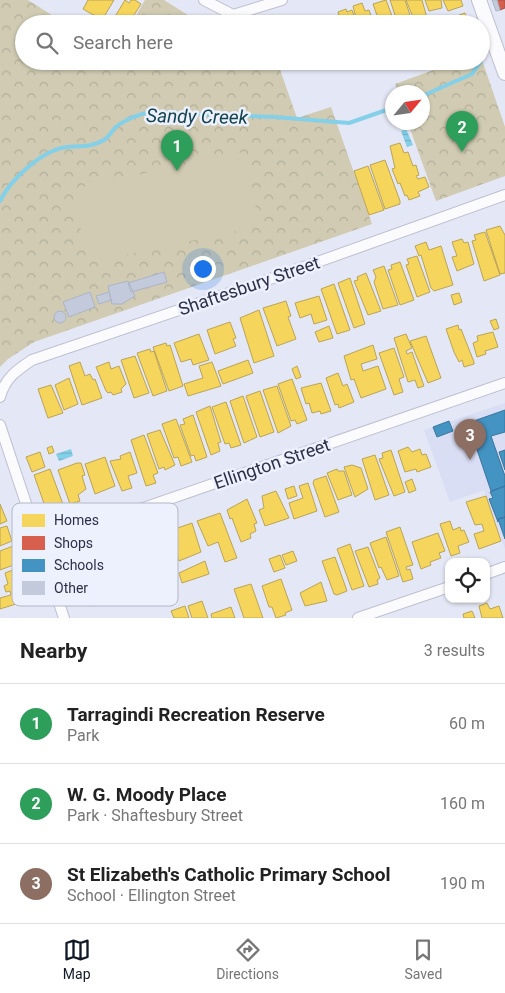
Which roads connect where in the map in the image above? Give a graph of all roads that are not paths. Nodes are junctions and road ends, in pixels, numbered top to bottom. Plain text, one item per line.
1 (204, 0) edge
2 (282, 0) edge
3 (480, 0) edge
4 (485, 15) edge
5 (490, 29) edge
6 (505, 73) edge
7 (505, 195) edge
8 (505, 383) edge
9 (1, 393) edge
10 (0, 425) edge
11 (26, 503) edge
12 (158, 503) edge
13 (505, 567) edge
14 (490, 573) edge
15 (445, 588) edge
16 (60, 606) edge
17 (64, 618) edge
18 (358, 618) edge

1 - 2 street
3 - 4 street
5 - 6 street
7 - 9 street, Shaftesbury Street
8 - 12 street, Ellington Street
10 - 11 street
13 - 14 street
15 - 18 street
16 - 17 street

